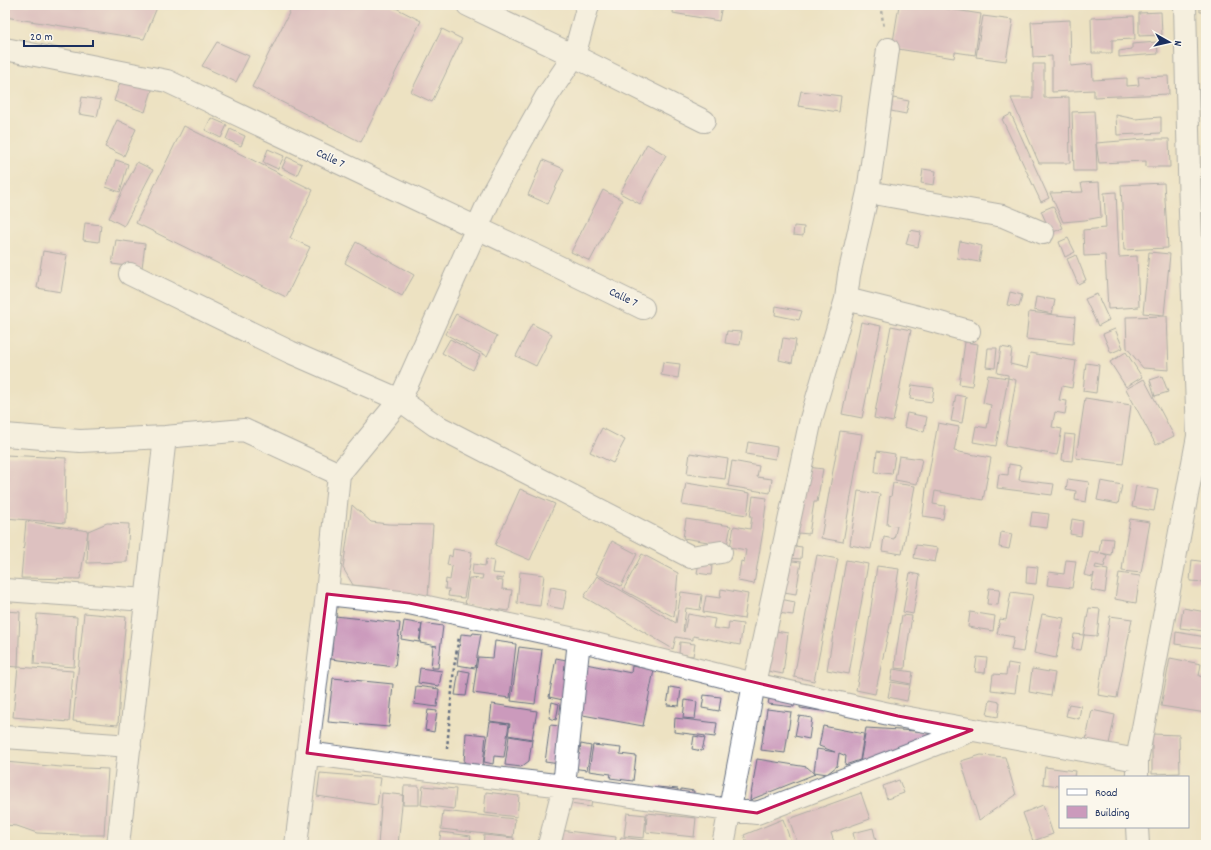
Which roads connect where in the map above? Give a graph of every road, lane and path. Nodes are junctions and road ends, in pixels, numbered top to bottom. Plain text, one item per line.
1 (468, 5) edge
2 (588, 5) edge
3 (1185, 5) edge
4 (5, 49) edge
5 (888, 49) dead end
6 (574, 56) junction
7 (704, 121) dead end
8 (868, 192) junction
9 (1198, 212) edge
10 (477, 228) junction
11 (1043, 233) dead end
12 (130, 274) dead end
13 (846, 299) junction
14 (643, 308) dead end
15 (969, 331) dead end
16 (400, 400) junction
17 (5, 435) edge
18 (165, 437) junction
19 (339, 474) junction
20 (721, 552) dead end
21 (5, 590) edge
22 (327, 594) junction
23 (146, 600) junction
24 (463, 614) junction
25 (579, 640) junction
26 (754, 684) junction
27 (972, 730) junction
28 (5, 737) edge
29 (130, 746) junction
30 (307, 753) junction
31 (1137, 768) edge
32 (445, 772) junction
33 (564, 786) junction
34 (730, 810) junction
35 (118, 845) edge
36 (296, 845) edge
37 (549, 845) edge
38 (723, 845) edge

1 - 6 street
2 - 6 street
3 - 9 street
4 - 10 street, Calle 7
5 - 8 street
6 - 7 street
6 - 10 street
8 - 11 street
8 - 13 street
9 - 31 street
10 - 14 street, Calle 7
10 - 16 street
12 - 16 street
13 - 15 street
13 - 26 street
16 - 19 street
16 - 20 street
17 - 18 street
18 - 19 street
18 - 23 street
19 - 22 street
21 - 23 street
22 - 24 street
22 - 30 street
23 - 29 street
24 - 25 street
24 - 32 path
25 - 26 street
25 - 33 street
26 - 27 street
26 - 34 street
27 - 31 street
27 - 34 street
28 - 29 street
29 - 35 street
30 - 32 street
30 - 36 street
32 - 33 street
33 - 34 street
33 - 37 street
34 - 38 street

